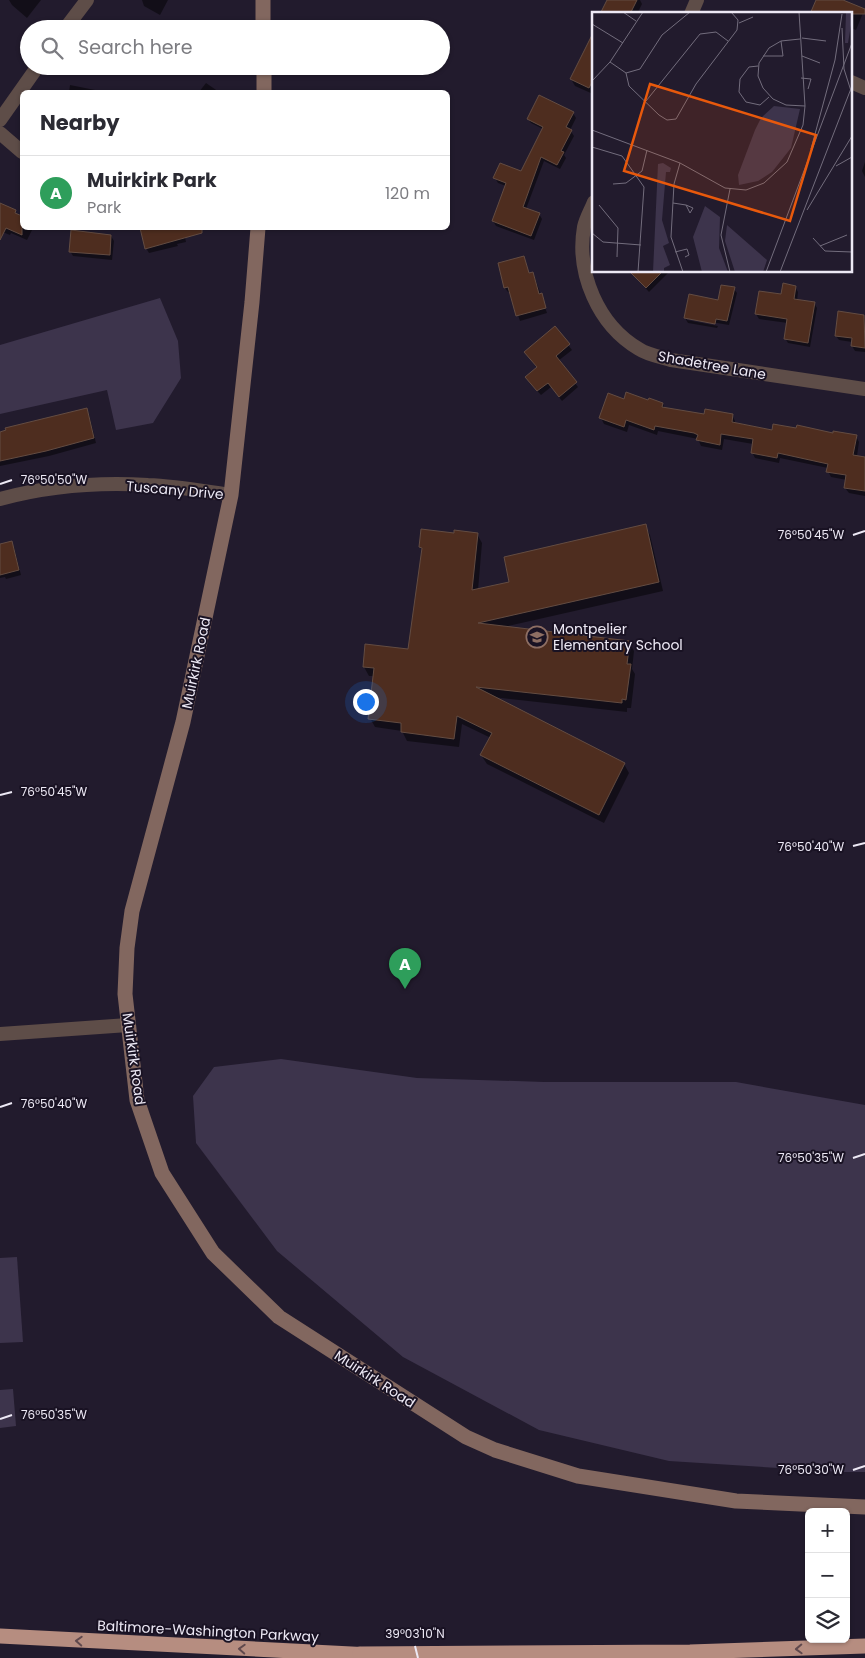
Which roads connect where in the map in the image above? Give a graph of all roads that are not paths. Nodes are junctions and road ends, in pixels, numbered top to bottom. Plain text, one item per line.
1 (87, 0) edge
2 (263, 0) edge
3 (72, 20) edge
4 (264, 20) edge
5 (32, 75) edge
6 (264, 75) edge
7 (852, 82) edge
8 (865, 88) edge
9 (21, 90) edge
10 (264, 90) edge
11 (20, 92) edge
12 (0, 120) edge
13 (0, 133) edge
14 (20, 150) edge
15 (592, 207) edge
16 (258, 230) edge
17 (865, 389) edge
18 (231, 495) junction
19 (0, 499) edge
20 (128, 1025) junction
21 (0, 1034) edge
22 (865, 1507) edge
23 (0, 1636) edge
24 (865, 1646) edge
25 (360, 1654) junction
26 (414, 1658) edge

1 - 3 street
2 - 4 main road
5 - 9 street
6 - 10 main road
7 - 8 street
11 - 12 street
13 - 14 street
15 - 17 street, Shadetree Lane
16 - 18 main road, Muirkirk Road
18 - 19 street, Tuscany Drive
18 - 20 main road, Muirkirk Road
20 - 21 street
20 - 22 main road, Muirkirk Road
25 -> 23 highway, Baltimore-Washington Parkway
24 -> 25 highway
25 - 26 highway, Baltimore-Washington Parkway

